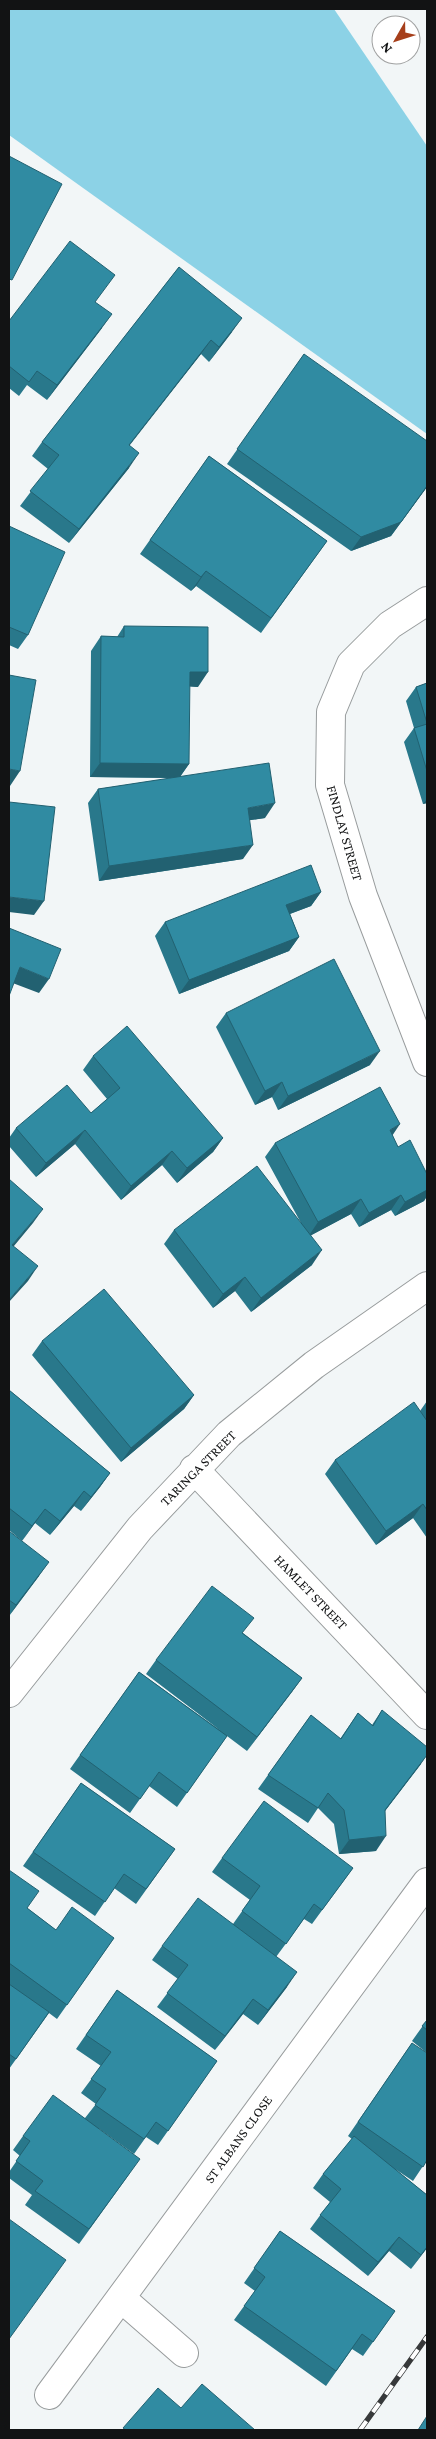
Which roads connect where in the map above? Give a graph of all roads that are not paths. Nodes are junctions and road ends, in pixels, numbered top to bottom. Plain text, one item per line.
1 (427, 602) edge
2 (427, 1062) edge
3 (427, 1286) edge
4 (194, 1469) junction
5 (9, 1693) edge
6 (427, 1715) edge
7 (427, 1882) edge
8 (120, 2298) junction
9 (184, 2353) dead end
10 (49, 2395) dead end

1 - 2 street, FINDLAY STREET
3 - 4 street, TARINGA STREET
4 - 5 street, TARINGA STREET
4 - 6 street, HAMLET STREET
7 - 8 street, ST ALBANS CLOSE
8 - 9 street
8 - 10 street, ST ALBANS CLOSE

